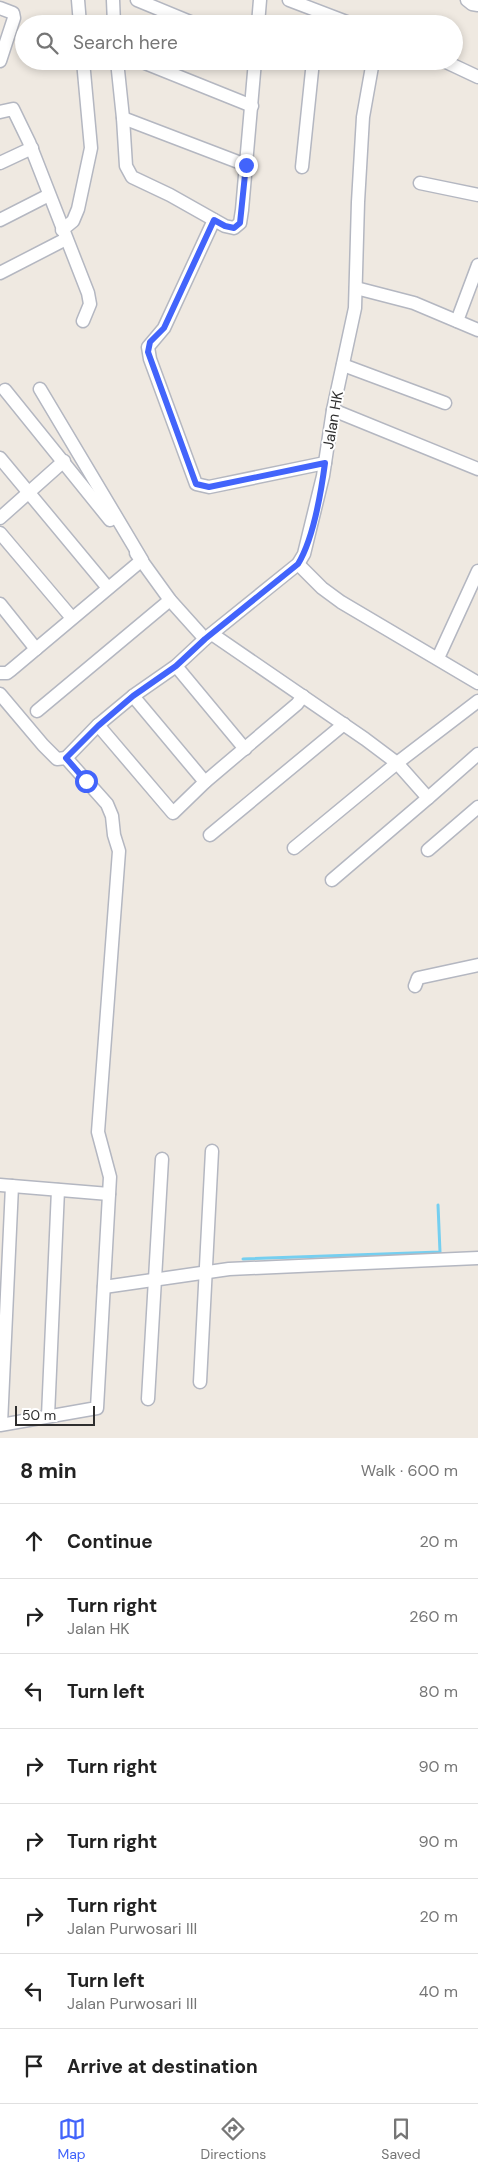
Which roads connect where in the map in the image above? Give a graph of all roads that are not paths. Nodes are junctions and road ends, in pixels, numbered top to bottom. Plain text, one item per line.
1 (78, 0) edge
2 (113, 0) edge
3 (137, 0) edge
4 (260, 0) edge
5 (289, 0) edge
6 (467, 0) edge
7 (478, 5) edge
8 (0, 8) edge
9 (79, 15) edge
10 (114, 15) edge
11 (174, 15) edge
12 (259, 15) edge
13 (312, 15) edge
14 (0, 61) edge
15 (84, 70) edge
16 (118, 70) edge
17 (162, 70) edge
18 (254, 70) edge
19 (312, 70) edge
20 (371, 70) edge
21 (463, 70) edge
22 (478, 77) edge
23 (252, 106) junction
24 (0, 112) edge
25 (123, 118) junction
26 (32, 148) junction
27 (0, 164) edge
28 (246, 165) junction
29 (302, 167) dead end
30 (420, 183) dead end
31 (49, 195) junction
32 (478, 195) edge
33 (0, 220) edge
34 (214, 220) junction
35 (64, 235) junction
36 (478, 265) edge
37 (0, 273) edge
38 (356, 288) junction
39 (83, 320) dead end
40 (457, 321) junction
41 (478, 330) edge
42 (343, 365) junction
43 (40, 389) dead end
44 (5, 390) dead end
45 (445, 403) dead end
46 (333, 410) junction
47 (0, 458) edge
48 (64, 461) junction
49 (325, 463) junction
50 (478, 469) edge
51 (29, 493) junction
52 (0, 518) edge
53 (0, 533) edge
54 (142, 560) junction
55 (298, 564) junction
56 (478, 571) edge
57 (108, 588) junction
58 (170, 600) junction
59 (0, 604) edge
60 (72, 618) junction
61 (209, 636) junction
62 (36, 648) junction
63 (438, 658) junction
64 (176, 666) junction
65 (0, 673) edge
66 (478, 683) edge
67 (0, 694) edge
68 (133, 696) junction
69 (302, 696) junction
70 (478, 701) edge
71 (37, 711) dead end
72 (344, 724) junction
73 (98, 726) junction
74 (245, 749) junction
75 (478, 754) edge
76 (66, 758) junction
77 (397, 763) junction
78 (205, 782) junction
79 (428, 798) junction
80 (478, 807) edge
81 (210, 835) dead end
82 (294, 848) dead end
83 (428, 850) dead end
84 (332, 880) dead end
85 (478, 964) edge
86 (415, 986) dead end
87 (212, 1150) dead end
88 (162, 1159) dead end
89 (6, 1186) edge
90 (58, 1190) junction
91 (109, 1194) junction
92 (478, 1258) edge
93 (206, 1272) junction
94 (155, 1280) junction
95 (104, 1288) junction
96 (200, 1382) dead end
97 (148, 1398) dead end
98 (48, 1416) junction
99 (0, 1424) edge

1 - 9 street
2 - 10 street
3 - 11 street
4 - 12 street
5 - 13 street
6 - 7 street
8 - 14 street
15 - 35 street
16 - 25 street
17 - 23 street
18 - 23 street
19 - 29 street
20 - 38 street, Jalan HK
21 - 22 street
23 - 28 street
24 - 26 street
25 - 28 street
25 - 34 street
26 - 27 street
26 - 31 street
28 - 34 street
30 - 32 street
31 - 33 street
31 - 35 street
34 - 49 street
35 - 37 street
35 - 39 street
36 - 40 street
38 - 40 street
38 - 42 street, Jalan HK
40 - 41 street
42 - 45 street
42 - 46 street, Jalan HK
43 - 54 street
44 - 48 street
46 - 49 street, Jalan HK
46 - 50 street
47 - 51 street
48 - 51 street
48 - 54 street
49 - 55 street, Jalan HK
51 - 52 street
51 - 57 street
53 - 60 street
54 - 57 street
54 - 58 street
55 - 61 street, Jalan HK
55 - 63 street
56 - 63 street
57 - 60 street
58 - 61 street
58 - 71 street
59 - 62 street
60 - 62 street
61 - 64 street, Jalan HK
61 - 69 street
62 - 65 street
63 - 66 street
64 - 68 street, Jalan HK
64 - 74 street
67 - 76 street
68 - 73 street, Jalan HK
68 - 78 street
69 - 72 street
69 - 74 street
70 - 77 street
72 - 77 street
72 - 81 street
73 - 76 street, Jalan HK
73 - 78 street
74 - 78 street
75 - 79 street
76 - 91 street
77 - 79 street
77 - 82 street
79 - 84 street
80 - 83 street
85 - 86 street
87 - 93 street
88 - 94 street
89 - 90 street
89 - 99 street
90 - 91 street
90 - 98 street
91 - 95 street
92 - 93 street
93 - 94 street
93 - 96 street
94 - 95 street
94 - 97 street
95 - 98 street
98 - 99 street

